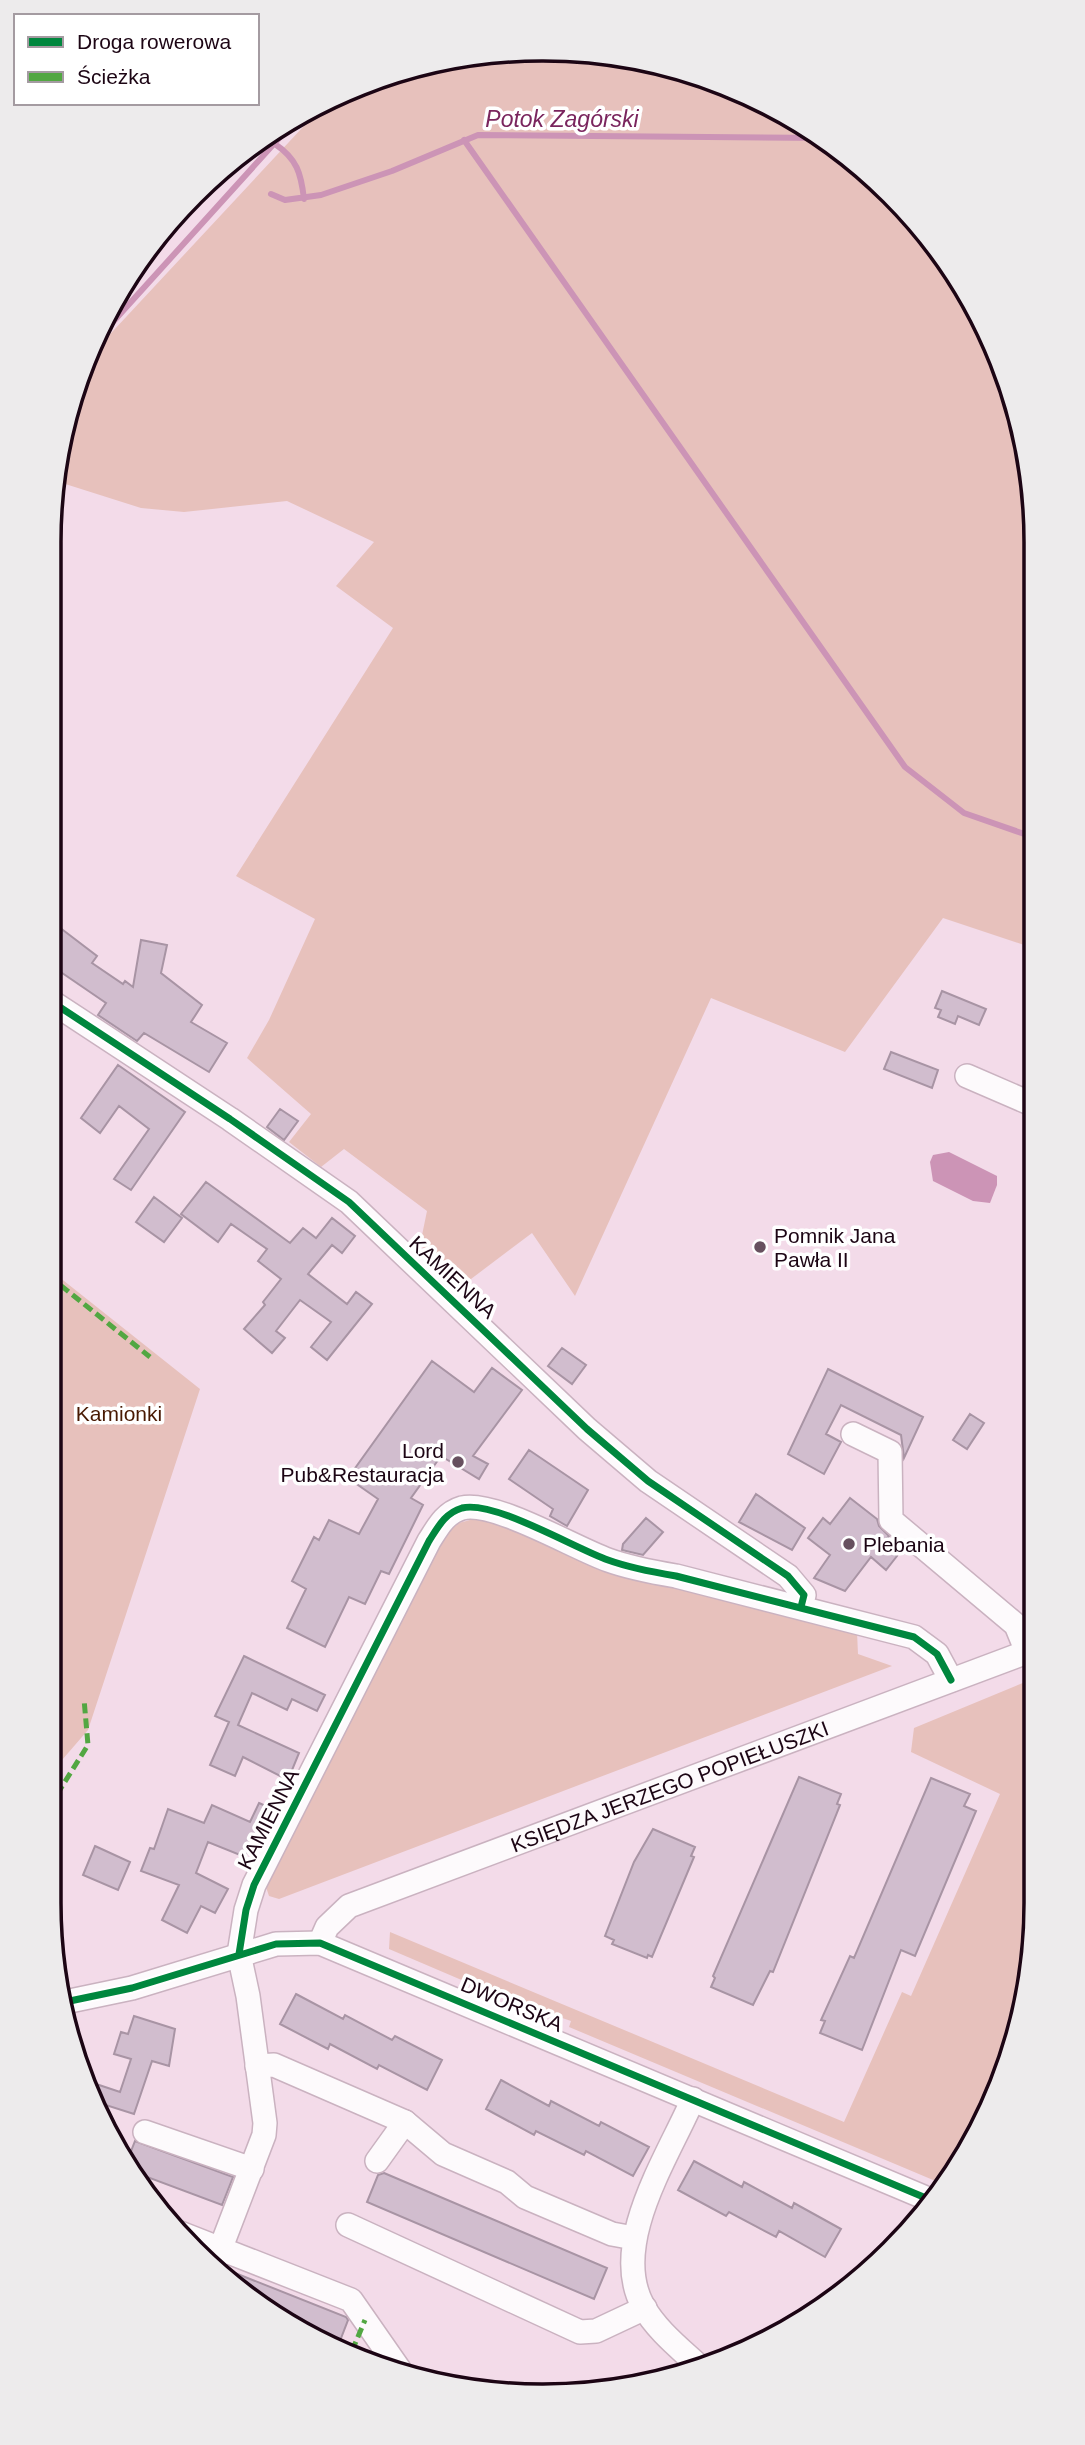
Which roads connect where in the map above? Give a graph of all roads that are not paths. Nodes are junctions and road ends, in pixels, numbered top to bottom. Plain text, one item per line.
1 (61, 1008) edge
2 (967, 1076) dead end
3 (1024, 1101) edge
4 (853, 1434) dead end
5 (801, 1607) junction
6 (1024, 1639) edge
7 (1024, 1654) edge
8 (951, 1680) junction
9 (320, 1943) junction
10 (239, 1954) junction
11 (71, 2000) edge
12 (257, 2066) junction
13 (693, 2098) junction
14 (405, 2122) junction
15 (145, 2132) dead end
16 (377, 2161) dead end
17 (252, 2169) junction
18 (923, 2197) edge
19 (348, 2225) dead end
20 (634, 2238) junction
21 (217, 2257) edge
22 (645, 2308) junction
23 (392, 2359) edge
24 (693, 2359) edge

1 - 5 street, KAMIENNA
2 - 3 street
4 - 6 street
5 - 8 street, KAMIENNA
5 - 10 street, KAMIENNA
7 - 8 street, KSIĘDZA JERZEGO POPIEŁUSZKI
8 - 9 street, KSIĘDZA JERZEGO POPIEŁUSZKI
9 - 10 street, DWORSKA
9 - 13 street, DWORSKA
10 - 11 street, DWORSKA
10 - 12 street, KAMIENNA
12 - 14 street
12 - 17 street, KAMIENNA
13 - 18 street, DWORSKA
13 - 20 street
14 - 16 street
14 - 20 street
15 - 17 street
17 - 21 street, KAMIENNA
19 - 22 street
20 - 22 street
21 - 23 street
22 - 24 street

